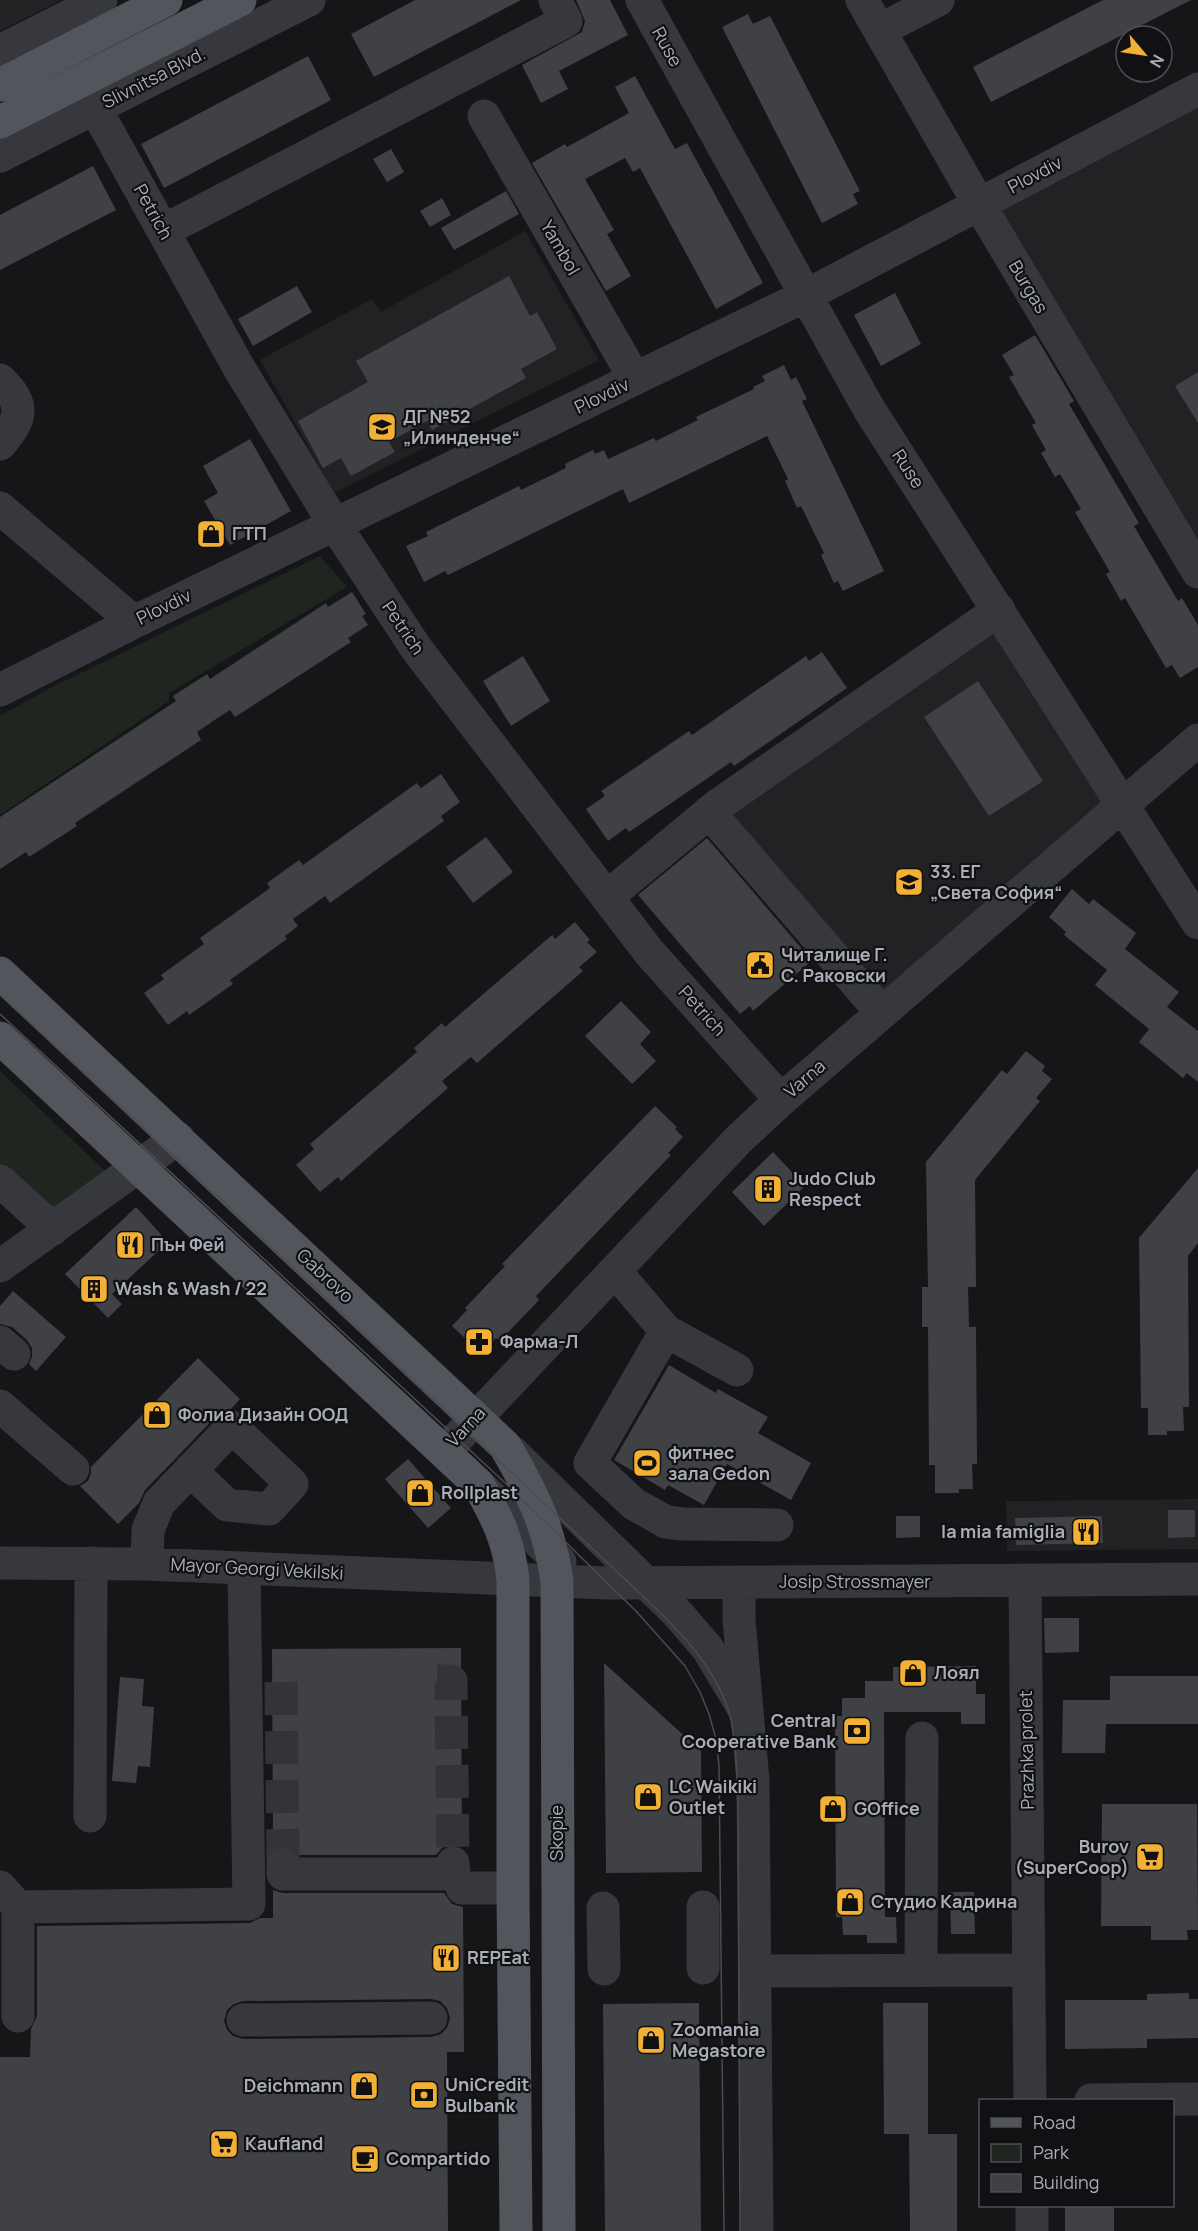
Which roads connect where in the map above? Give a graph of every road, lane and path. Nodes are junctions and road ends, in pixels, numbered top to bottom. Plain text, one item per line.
1 (100, 0) edge
2 (166, 0) edge
3 (240, 0) edge
4 (309, 0) edge
5 (555, 0) edge
6 (642, 0) edge
7 (862, 0) edge
8 (938, 0) edge
9 (67, 7) edge
10 (880, 30) junction
11 (0, 51) edge
12 (0, 85) edge
13 (1198, 89) edge
14 (95, 108) junction
15 (484, 116) dead end
16 (0, 122) edge
17 (0, 156) edge
18 (979, 204) junction
19 (163, 231) junction
20 (805, 296) junction
21 (635, 379) junction
22 (0, 380) edge
23 (0, 444) edge
24 (0, 508) edge
25 (335, 525) junction
26 (1198, 572) edge
27 (999, 610) junction
28 (134, 622) junction
29 (0, 690) edge
30 (1198, 740) edge
31 (1122, 805) junction
32 (709, 812) junction
33 (607, 897) junction
34 (1198, 923) edge
35 (0, 974) edge
36 (882, 1013) junction
37 (0, 1038) edge
38 (781, 1100) junction
39 (178, 1138) junction
40 (139, 1166) junction
41 (0, 1181) edge
42 (53, 1229) junction
43 (0, 1266) edge
44 (615, 1271) junction
45 (666, 1331) junction
46 (736, 1370) dead end
47 (0, 1406) edge
48 (475, 1418) junction
49 (505, 1446) junction
50 (444, 1452) junction
51 (73, 1469) dead end
52 (190, 1470) dead end
53 (478, 1484) junction
54 (777, 1525) dead end
55 (0, 1563) edge
56 (91, 1563) junction
57 (147, 1564) junction
58 (244, 1569) junction
59 (564, 1573) junction
60 (1198, 1579) edge
61 (513, 1580) junction
62 (1025, 1581) junction
63 (646, 1583) junction
64 (739, 1583) junction
65 (746, 1713) junction
66 (922, 1738) dead end
67 (90, 1816) dead end
68 (277, 1878) junction
69 (513, 1888) junction
70 (9, 1897) edge
71 (703, 1907) dead end
72 (558, 1935) junction
73 (703, 1968) dead end
74 (604, 1969) dead end
75 (921, 1970) junction
76 (1029, 1970) junction
77 (755, 1971) junction
78 (18, 2016) dead end
79 (431, 2018) dead end
80 (243, 2020) dead end
81 (1030, 2099) edge
82 (1174, 2099) edge
83 (1198, 2099) edge
84 (1032, 2207) edge
85 (516, 2231) edge
86 (559, 2231) edge
87 (757, 2231) edge
88 (1032, 2231) edge

1 - 9 street
2 - 12 main road
3 - 16 main road, Slivnitsa Blvd.
4 - 14 street, Slivnitsa Blvd.
5 - 19 street
6 - 20 street, Ruse
7 - 10 street, Burgas
8 - 10 street
9 - 11 street
10 - 18 street, Burgas
13 - 18 street, Plovdiv
14 - 17 street, Slivnitsa Blvd.
14 - 19 street, Petrich
15 - 21 street, Yambol
18 - 20 street, Plovdiv
18 - 26 street, Burgas
19 - 25 street, Petrich
20 - 21 street, Plovdiv
20 - 27 street, Ruse
21 - 25 street, Plovdiv
22 - 23 street
24 - 28 street
25 - 28 street, Plovdiv
25 - 33 street, Petrich
27 - 31 street, Ruse
27 - 32 street
28 - 29 street, Plovdiv
30 - 31 street, Varna
31 - 34 street, Ruse
31 - 36 street, Varna
32 - 33 street
32 - 36 street
33 - 38 street, Petrich
35 - 39 main road, Gabrovo
36 - 38 street, Varna
37 - 40 main road
38 - 44 street, Varna
39 - 40 street
39 - 48 main road, Gabrovo
40 - 42 street
40 - 50 main road
41 - 42 street
42 - 43 street
44 - 45 street
44 - 48 street, Varna
45 - 46 street
45 - 54 street
47 - 51 street
48 - 49 main road, Gabrovo
48 - 50 street, Varna
49 - 59 main road, Skopie
49 - 63 street, Gabrovo
50 - 53 main road
52 - 57 street
53 - 59 street
53 - 61 main road
55 - 56 street, Mayor Georgi Vekilski
56 - 57 street, Mayor Georgi Vekilski
56 - 67 street
57 - 58 street, Mayor Georgi Vekilski
58 - 61 street, Mayor Georgi Vekilski
58 - 68 street
59 - 61 street, Josip Strossmayer
59 - 63 street, Josip Strossmayer
59 - 72 main road, Skopie
60 - 62 street, Josip Strossmayer
61 - 69 main road
62 - 64 street, Josip Strossmayer
62 - 76 street, Prazhka prolet
63 - 64 street, Josip Strossmayer
63 - 65 street, Gabrovo
64 - 65 street
65 - 77 street
66 - 75 street
68 - 69 street
68 - 70 street
69 - 85 main road
70 - 78 street
71 - 73 street
72 - 74 street
72 - 86 main road, Skopie
75 - 76 street
75 - 77 street
76 - 81 street, Prazhka prolet
77 - 87 street
79 - 80 street
82 - 83 street
84 - 88 street

